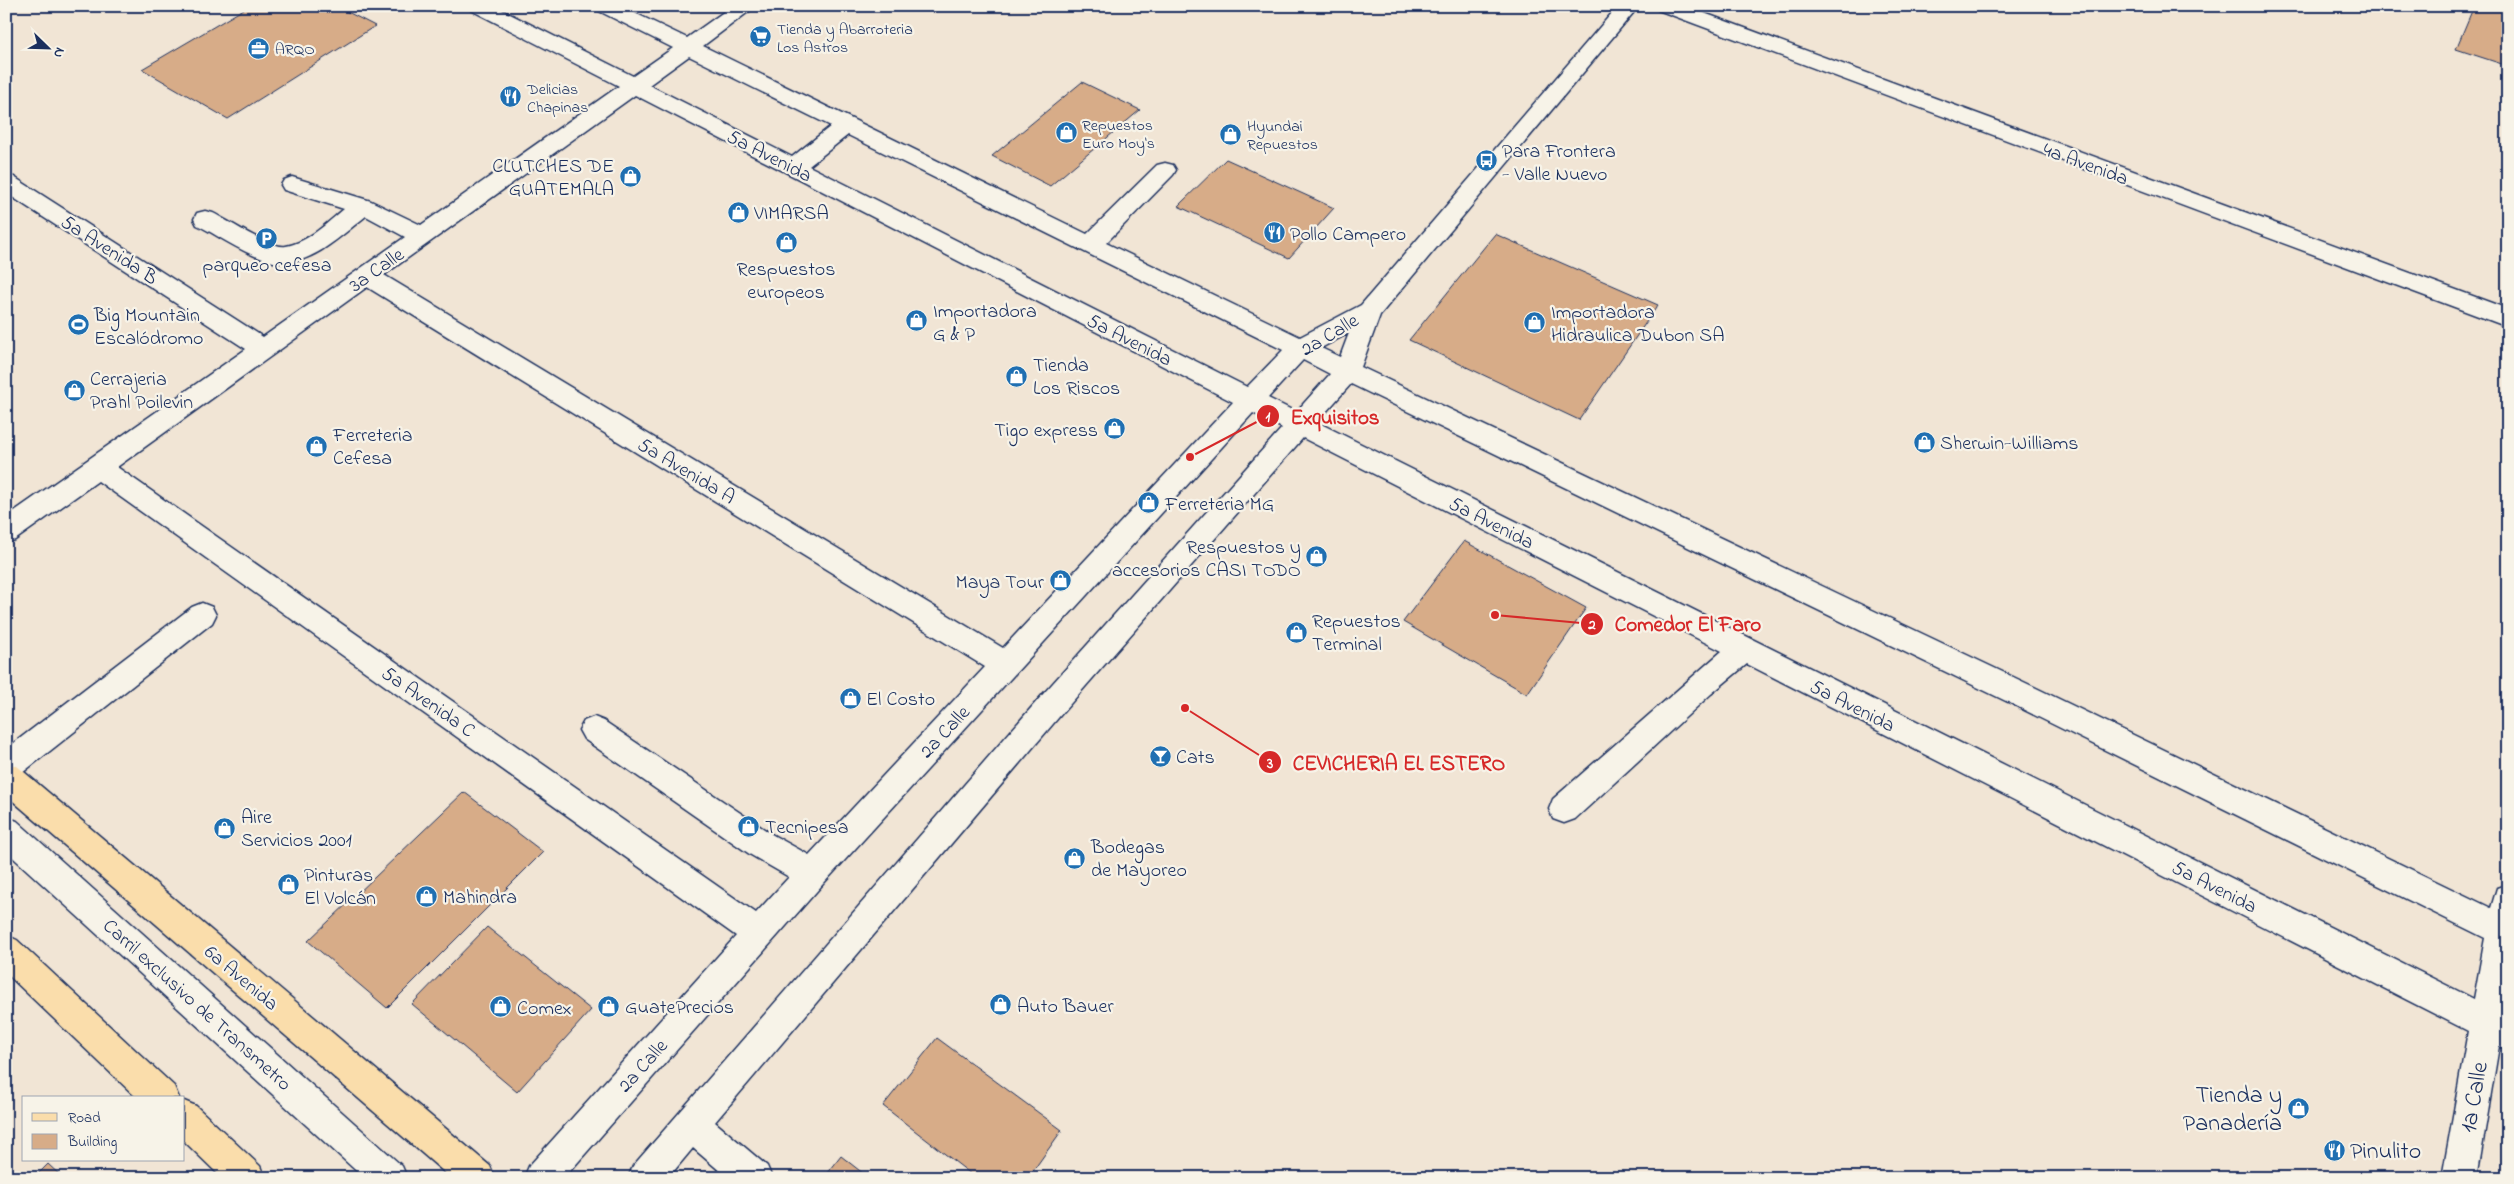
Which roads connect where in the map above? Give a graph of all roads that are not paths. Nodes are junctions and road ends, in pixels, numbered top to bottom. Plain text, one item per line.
1 (478, 6) edge
2 (604, 6) edge
3 (746, 6) edge
4 (1629, 6) edge
5 (1665, 6) edge
6 (688, 48) junction
7 (634, 86) junction
8 (846, 125) junction
9 (793, 167) junction
10 (1165, 170) dead end
11 (6, 182) edge
12 (292, 184) dead end
13 (363, 206) junction
14 (205, 219) dead end
15 (422, 236) junction
16 (1090, 245) junction
17 (367, 276) junction
18 (1369, 311) junction
19 (2508, 318) edge
20 (1300, 348) junction
21 (264, 349) junction
22 (1347, 371) junction
23 (1250, 400) junction
24 (1300, 426) junction
25 (98, 467) junction
26 (6, 532) edge
27 (202, 614) dead end
28 (1744, 650) junction
29 (1006, 665) junction
30 (594, 730) dead end
31 (6, 767) edge
32 (6, 776) edge
33 (1564, 809) dead end
34 (6, 831) edge
35 (812, 874) junction
36 (2508, 898) edge
37 (2505, 932) edge
38 (759, 934) junction
39 (6, 951) edge
40 (2497, 1027) edge
41 (160, 1096) edge
42 (185, 1119) edge
43 (691, 1124) junction
44 (248, 1178) edge
45 (390, 1178) edge
46 (478, 1178) edge
47 (541, 1178) edge
48 (645, 1178) edge
49 (755, 1178) edge
50 (2459, 1178) edge

1 - 7 street, 5a Avenida
2 - 6 street
3 - 6 street, 3a Calle
4 - 18 street, 2a Calle
5 - 19 street, 4a Avenida
6 - 7 street, 3a Calle
6 - 8 street
7 - 9 street, 5a Avenida
7 - 15 street, 3a Calle
8 - 9 street
8 - 16 street
9 - 23 street, 5a Avenida
10 - 16 street
11 - 21 street, 5a Avenida B
12 - 13 street
13 - 14 street
13 - 15 street
15 - 17 street, 3a Calle
16 - 20 street
17 - 21 street, 3a Calle
17 - 29 street, 5a Avenida A
18 - 20 street, 2a Calle
18 - 22 street, 2a Calle
20 - 22 street
20 - 23 street, 2a Calle
21 - 25 street, 3a Calle
22 - 24 street, 2a Calle
22 - 37 street
23 - 24 street, 5a Avenida
23 - 29 street, 2a Calle
24 - 28 street, 5a Avenida
24 - 43 street, 2a Calle
25 - 26 street, 3a Calle
25 - 38 street, 5a Avenida C
27 - 31 street
28 - 33 street
28 - 40 street, 5a Avenida
29 - 35 street, 2a Calle
30 - 35 street
32 - 46 main road, 6a Avenida
34 - 45 street, Carril exclusivo de Transmetro
35 - 38 street, 2a Calle
36 - 37 street, 1a Calle
37 - 40 street, 1a Calle
38 - 47 street, 2a Calle
39 - 41 main road
40 - 50 street, 1a Calle
42 - 44 main road
43 - 48 street, 2a Calle
43 - 49 street

